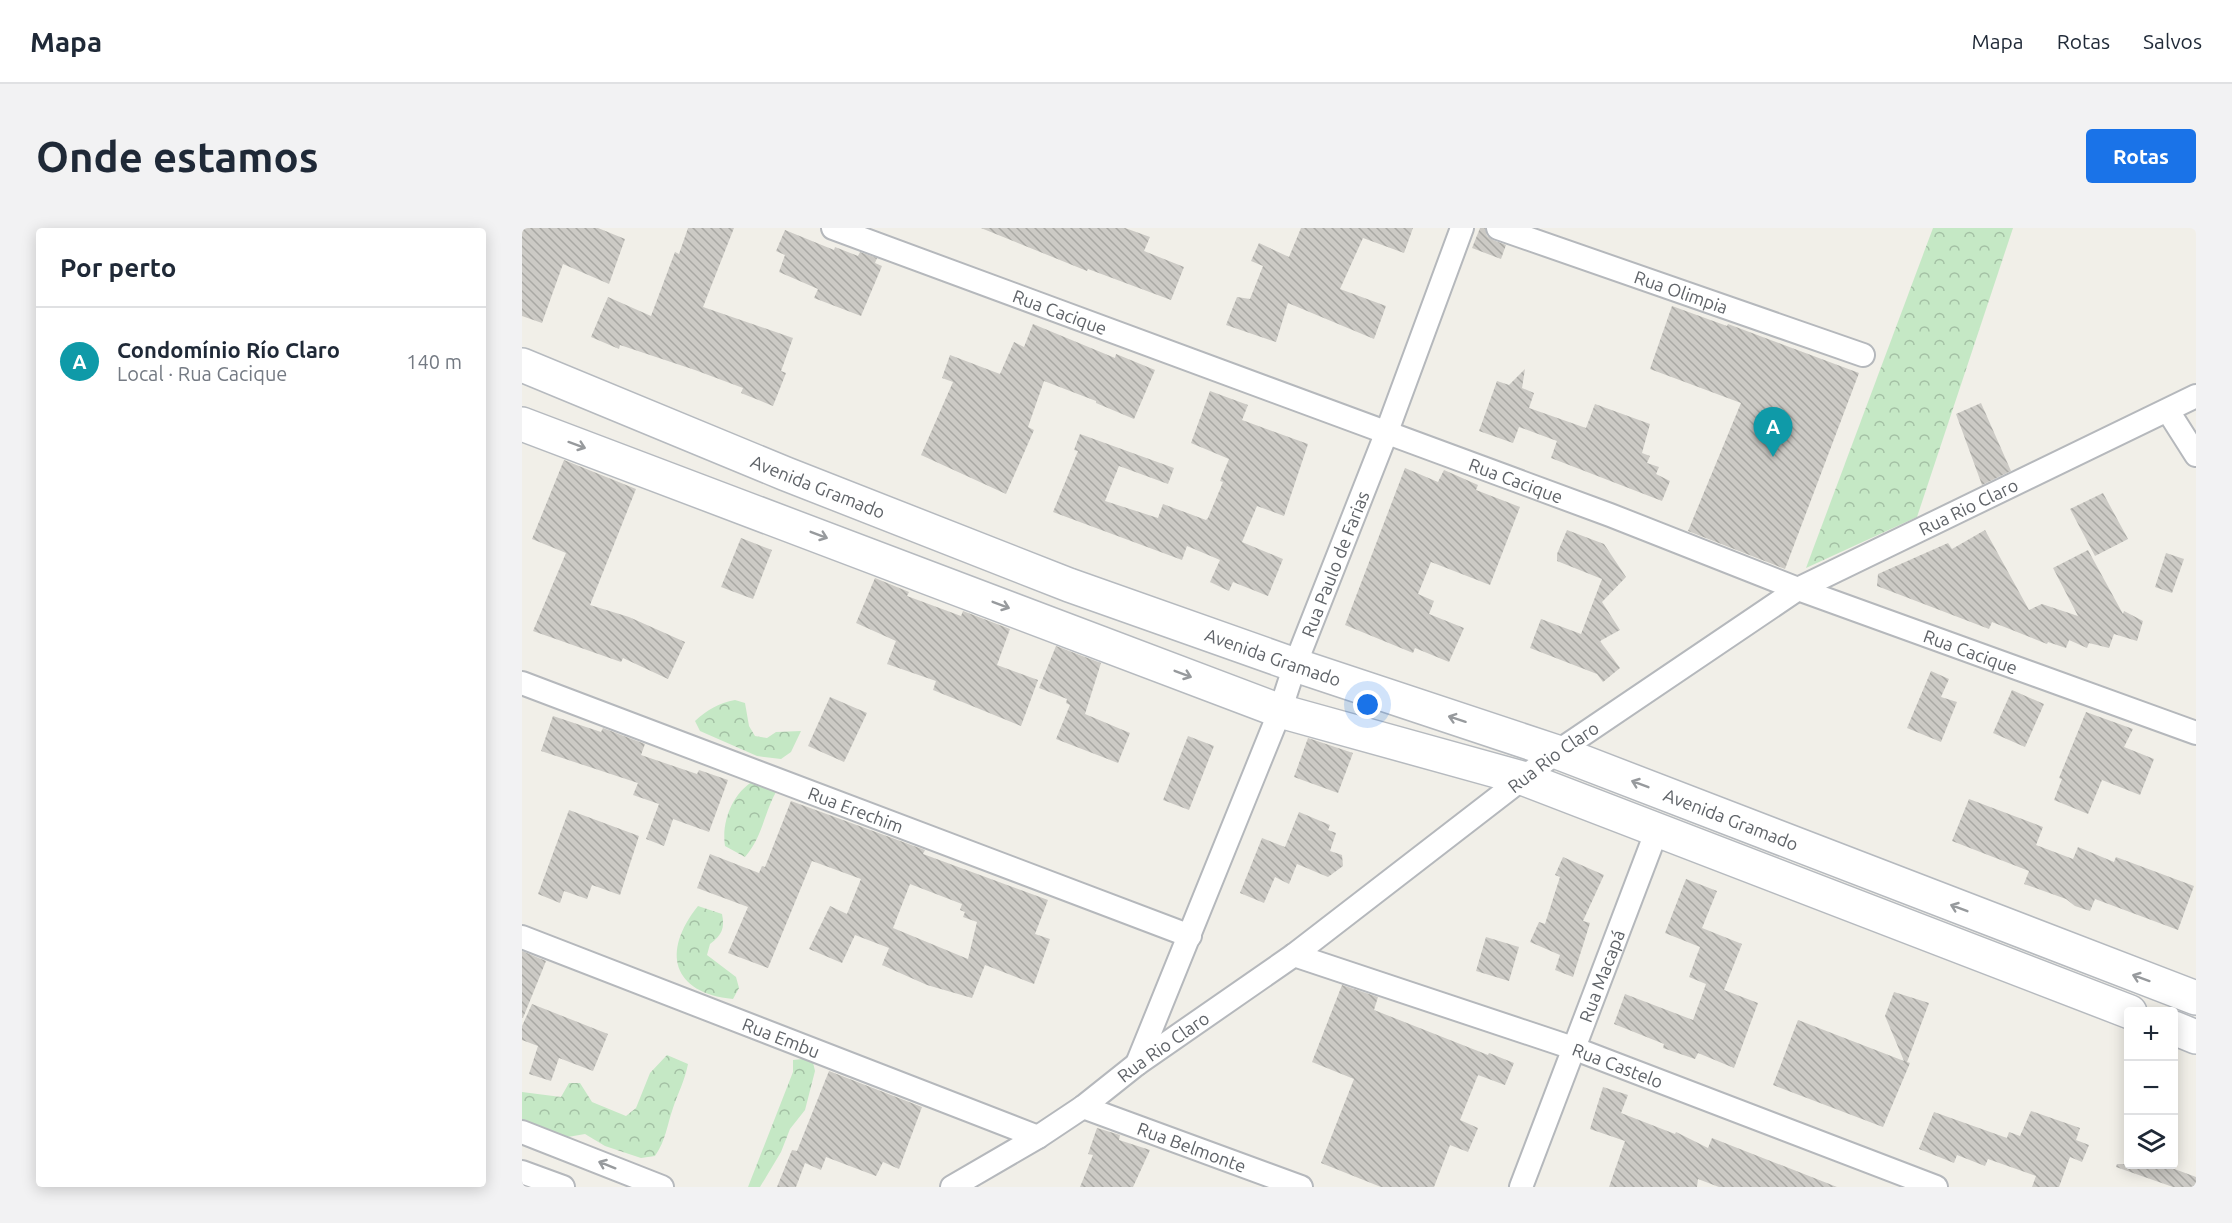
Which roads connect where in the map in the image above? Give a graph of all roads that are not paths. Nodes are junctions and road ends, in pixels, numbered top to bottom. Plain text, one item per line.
1 (833, 228) edge
2 (1462, 228) edge
3 (1498, 228) edge
4 (1863, 355) dead end
5 (522, 365) edge
6 (2196, 396) edge
7 (2168, 411) junction
8 (522, 424) edge
9 (1386, 434) junction
10 (2196, 455) edge
11 (786, 474) junction
12 (774, 518) junction
13 (1070, 585) junction
14 (1798, 589) junction
15 (1058, 627) junction
16 (1294, 665) junction
17 (522, 683) edge
18 (1280, 711) junction
19 (2196, 733) edge
20 (1557, 752) junction
21 (1522, 778) junction
22 (1657, 830) junction
23 (1190, 936) junction
24 (522, 937) edge
25 (1294, 955) junction
26 (2196, 998) edge
27 (2124, 1009) edge
28 (2178, 1030) edge
29 (2196, 1037) edge
30 (1573, 1048) junction
31 (1137, 1064) junction
32 (1083, 1107) junction
33 (522, 1132) edge
34 (1038, 1137) junction
35 (522, 1172) edge
36 (563, 1187) edge
37 (662, 1187) edge
38 (952, 1187) edge
39 (1301, 1187) edge
40 (1521, 1187) edge
41 (1936, 1187) edge

1 - 9 street, Rua Cacique
2 - 9 street, Rua Paulo de Farias
3 - 4 street, Rua Olimpia
5 - 11 street, Avenida Gramado
6 - 7 street, Rua Rio Claro
7 - 10 street
7 - 14 street, Rua Rio Claro
8 -> 12 street, Avenida Gramado
9 - 14 street, Rua Cacique
9 - 16 street, Rua Paulo de Farias
11 - 12 street
11 - 13 street, Avenida Gramado
12 -> 15 street, Avenida Gramado
13 - 15 street
13 - 16 street, Avenida Gramado
14 - 19 street, Rua Cacique
14 - 20 street, Rua Rio Claro
15 -> 18 street, Avenida Gramado
16 - 18 street, Rua Paulo de Farias
20 -> 16 street, Avenida Gramado
17 - 23 street, Rua Erechim
18 - 21 street, Avenida Gramado
18 - 23 street, Rua Paulo de Farias
20 - 21 street, Rua Rio Claro
26 -> 20 street, Avenida Gramado
21 - 22 street, Avenida Gramado
21 - 25 street, Rua Rio Claro
22 - 27 street, Avenida Gramado
22 - 30 street, Rua Macapá
23 - 31 street, Rua Paulo de Farias
24 - 34 street, Rua Embu
25 - 30 street, Rua Castelo
25 - 31 street, Rua Rio Claro
28 - 29 street
30 - 40 street, Rua Macapá
30 - 41 street, Rua Castelo
31 - 32 street, Rua Rio Claro
32 - 34 street, Rua Rio Claro
32 - 39 street, Rua Belmonte
37 -> 33 street
34 - 38 street, Rua Rio Claro
35 - 36 street

